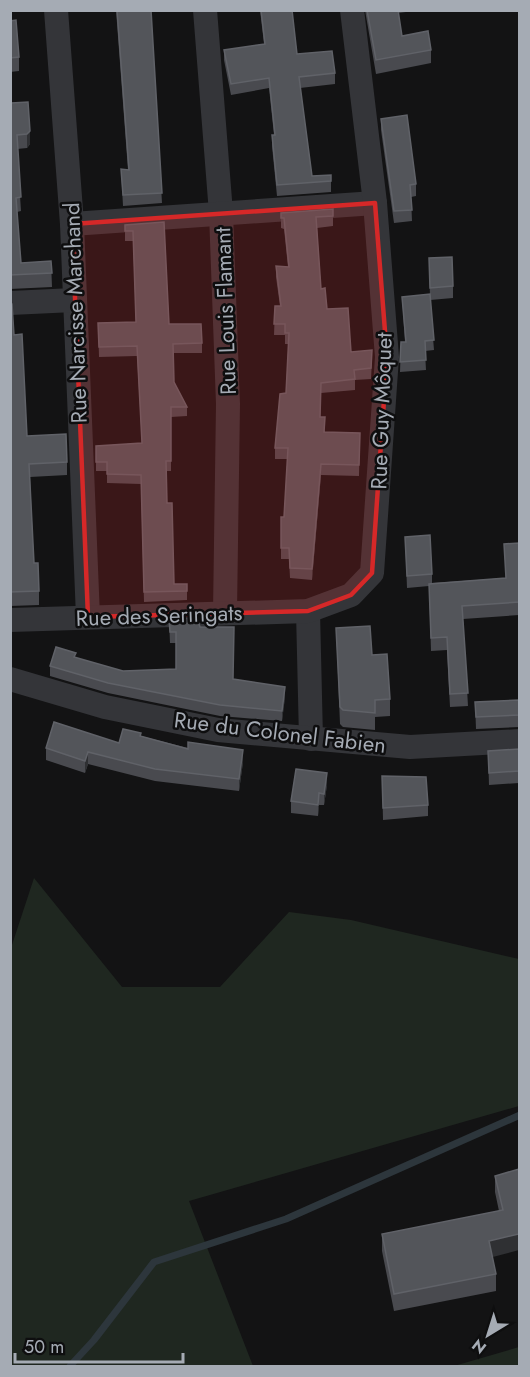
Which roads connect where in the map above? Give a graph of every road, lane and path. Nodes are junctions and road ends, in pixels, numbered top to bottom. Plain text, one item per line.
1 (57, 10) edge
2 (205, 10) edge
3 (352, 10) edge
4 (375, 203) junction
5 (221, 213) junction
6 (72, 224) junction
7 (74, 300) junction
8 (10, 303) edge
9 (308, 611) junction
10 (225, 612) junction
11 (88, 617) junction
12 (10, 620) edge
13 (10, 679) edge
14 (311, 739) junction
15 (519, 741) edge

1 - 6 street, Rue Narcisse Marchand
2 - 5 street, Rue Louis Flamant
3 - 4 street, Rue Guy Môquet
4 - 5 street
4 - 9 street, Rue Guy Môquet
5 - 6 street
5 - 10 street, Rue Louis Flamant
6 - 7 street, Rue Narcisse Marchand
7 - 8 street
7 - 11 street, Rue Narcisse Marchand
9 - 10 street, Rue des Seringats
9 - 14 street
10 - 11 street, Rue des Seringats
11 - 12 street, Rue des Seringats
13 - 14 street, Rue du Colonel Fabien
14 - 15 street, Rue du Colonel Fabien

